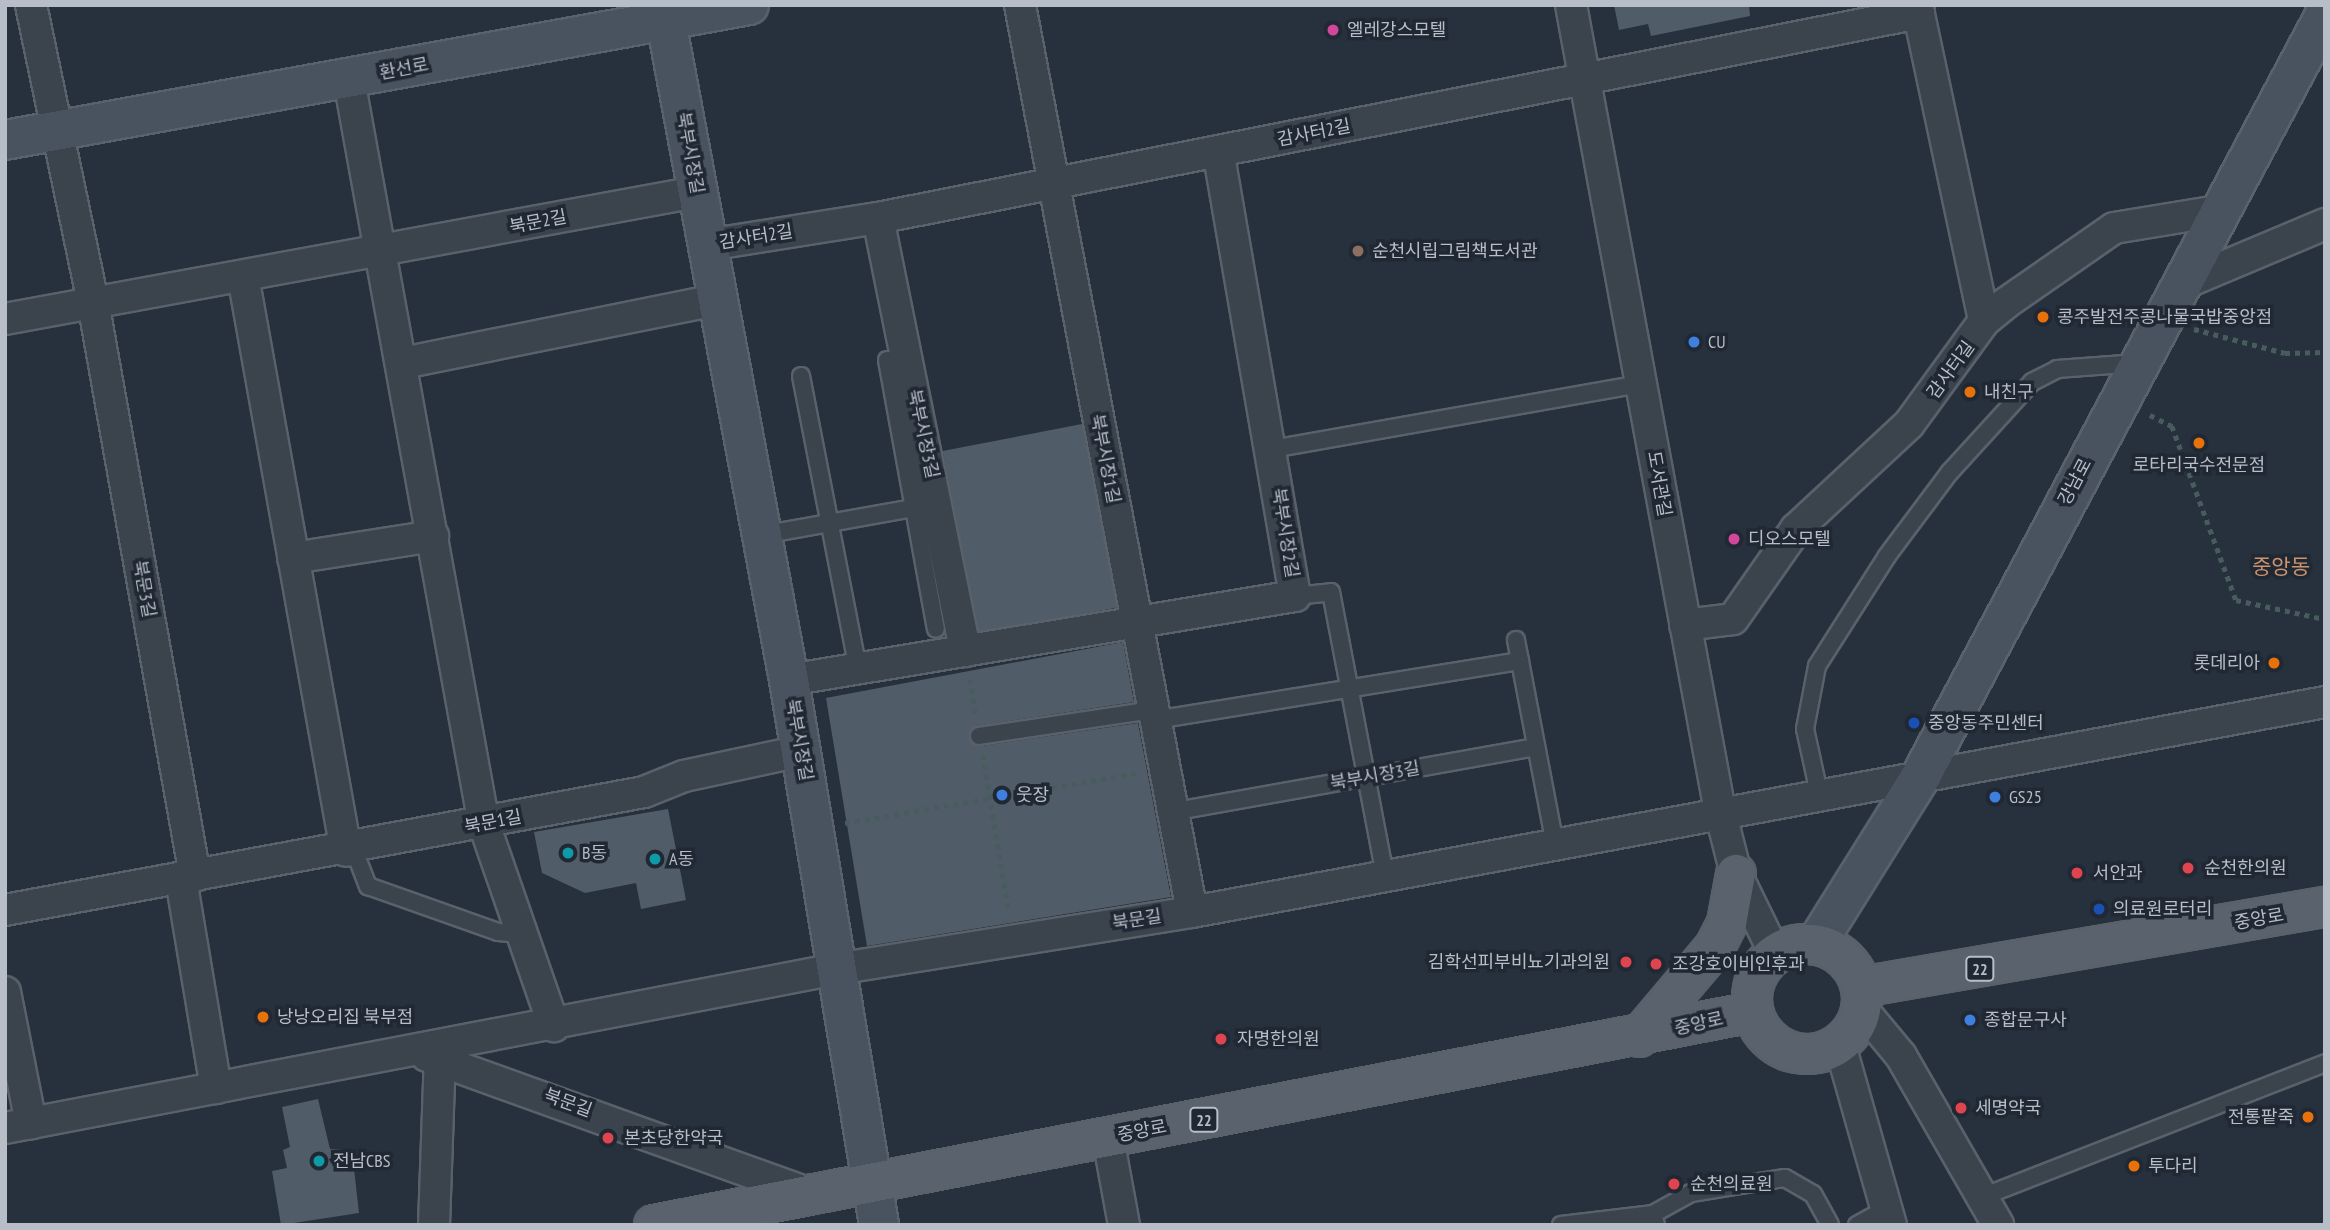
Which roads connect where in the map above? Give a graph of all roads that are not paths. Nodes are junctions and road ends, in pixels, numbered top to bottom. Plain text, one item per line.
1 (31, 5) edge
2 (749, 5) edge
3 (1020, 5) edge
4 (1571, 5) edge
5 (1918, 9) edge
6 (665, 12) edge
7 (2325, 15) edge
8 (349, 80) junction
9 (1584, 80) junction
10 (58, 130) junction
11 (5, 140) edge
12 (1218, 152) junction
13 (1054, 183) junction
14 (696, 192) junction
15 (2218, 211) junction
16 (878, 218) junction
17 (2325, 224) edge
18 (707, 245) junction
19 (380, 252) junction
20 (243, 276) junction
21 (2180, 285) junction
22 (716, 300) junction
23 (93, 302) junction
24 (5, 319) edge
25 (1984, 321) junction
26 (887, 360) dead end
27 (403, 363) junction
28 (2137, 363) junction
29 (801, 376) dead end
30 (1641, 384) junction
31 (1272, 449) junction
32 (913, 508) junction
33 (829, 523) junction
34 (760, 535) junction
35 (433, 536) junction
36 (293, 558) junction
37 (1295, 596) junction
38 (1135, 622) junction
39 (1685, 625) junction
40 (936, 629) dead end
41 (1516, 640) dead end
42 (965, 651) junction
43 (1520, 661) junction
44 (858, 669) junction
45 (789, 680) junction
46 (1353, 689) junction
47 (2325, 702) edge
48 (1153, 715) junction
49 (979, 736) road end
50 (1536, 747) junction
51 (801, 751) junction
52 (1921, 776) junction
53 (1366, 778) junction
54 (1819, 793) junction
55 (1720, 811) junction
56 (1171, 812) junction
57 (484, 824) junction
58 (1555, 845) junction
59 (350, 850) junction
60 (1735, 874) junction
61 (1385, 876) junction
62 (188, 878) junction
63 (5, 910) edge
64 (1192, 912) junction
65 (2323, 915) edge
66 (522, 934) junction
67 (1816, 944) junction
68 (1775, 954) junction
69 (836, 969) junction
70 (1862, 998) junction
71 (7, 1009) edge
72 (1753, 1012) junction
73 (554, 1026) junction
74 (1639, 1037) junction
75 (1840, 1045) junction
76 (440, 1055) junction
77 (398, 1057) junction
78 (2325, 1063) edge
79 (216, 1088) junction
80 (18, 1125) edge
81 (1108, 1138) junction
82 (875, 1181) junction
83 (815, 1195) junction
84 (1982, 1197) junction
85 (1887, 1218) edge
86 (1655, 1219) edge
87 (434, 1225) edge
88 (654, 1225) edge
89 (879, 1225) edge
90 (1124, 1225) edge
91 (1561, 1225) edge
92 (1830, 1225) edge
93 (1857, 1225) edge
94 (1998, 1225) edge

1 - 10 street
2 - 6 street, 환선로
3 - 13 street, 북부시장1길
4 - 9 street, 도서관길
5 - 9 street, 감사터2길
5 - 25 street, 감사터길
6 - 8 street, 환선로
6 - 14 street, 북부시장길
7 - 15 street, 강남로
8 - 10 street, 환선로
8 - 19 street
9 - 12 street, 감사터2길
9 - 30 street, 도서관길
10 - 11 street, 환선로
10 - 23 street, 북문3길
12 - 13 street, 감사터2길
12 - 31 street, 북부시장2길
13 - 16 street, 감사터2길
13 - 38 street, 북부시장1길
14 - 18 street, 북부시장길
14 - 19 street, 북문2길
15 - 21 street, 강남로
15 - 25 street
16 - 18 street, 감사터2길
16 - 42 street, 북부시장3길
17 - 21 street
18 - 22 street, 북부시장길
19 - 20 street, 북문2길
19 - 27 street
20 - 23 street, 북문2길
20 - 36 street
21 - 28 street, 강남로
22 - 27 street
22 - 34 street, 북부시장길
23 - 24 street
23 - 62 street, 북문3길
25 - 39 street, 감사터길
26 - 32 lane
27 - 35 street
28 - 52 street, 강남로
28 - 54 lane
29 - 33 lane
30 - 31 lane
30 - 39 street, 도서관길
31 - 37 street, 북부시장2길
32 - 33 lane
32 - 40 lane
33 - 34 lane
33 - 44 lane
34 - 45 street, 북부시장길
35 - 36 street
35 - 57 street
36 - 59 street
37 - 38 street
37 - 46 lane, 북부시장2길
38 - 42 street
38 - 48 street, 북부시장1길
39 - 55 street, 도서관길
41 - 43 lane
42 - 44 street
43 - 46 lane
43 - 50 lane
44 - 45 street
45 - 51 street, 북부시장길
46 - 48 lane
46 - 53 lane, 북부시장2길
47 - 52 street, 북문길
48 - 49 lane
48 - 56 street, 북부시장1길
50 - 53 lane, 북부시장3길
50 - 58 lane
51 - 57 street, 북문1길
51 - 69 street, 북부시장길
52 - 54 street, 북문길
52 - 67 street, 강남로
53 - 56 lane, 북부시장3길
53 - 61 lane, 북부시장2길
54 - 55 street, 북문길
55 - 58 street, 북문길
55 - 60 street, 도서관길
56 - 64 street, 북부시장1길
57 - 59 street, 북문1길
57 - 66 street
58 - 61 street, 북문길
59 - 62 street, 북문1길
59 - 66 lane
60 - 68 street, 도서관길
60 - 74 main road
61 - 64 street, 북문길
62 - 63 street, 북문1길
62 - 79 street
64 - 69 street, 북문길
65 - 70 main road, 중앙로 / 22
66 - 73 street
67 - 68 main road
67 - 70 main road
68 - 72 main road
69 - 73 street, 북문길
69 - 82 street, 북부시장길
70 - 75 main road
70 - 84 street
71 - 80 street
72 - 74 main road, 중앙로 / 22
72 - 75 main road
73 - 77 street, 북문길
74 - 81 main road, 중앙로 / 22
75 - 85 street
76 - 77 street, 북문길
76 - 83 street, 북문길
76 - 87 street
77 - 79 street, 북문길
78 - 84 lane
79 - 80 street, 북문길
81 - 82 main road, 중앙로 / 22
81 - 90 street
82 - 83 main road, 중앙로 / 22
82 - 89 street, 북부시장길
83 - 88 main road, 중앙로 / 22
84 - 94 street
85 - 93 lane
86 - 91 lane
86 - 92 lane

